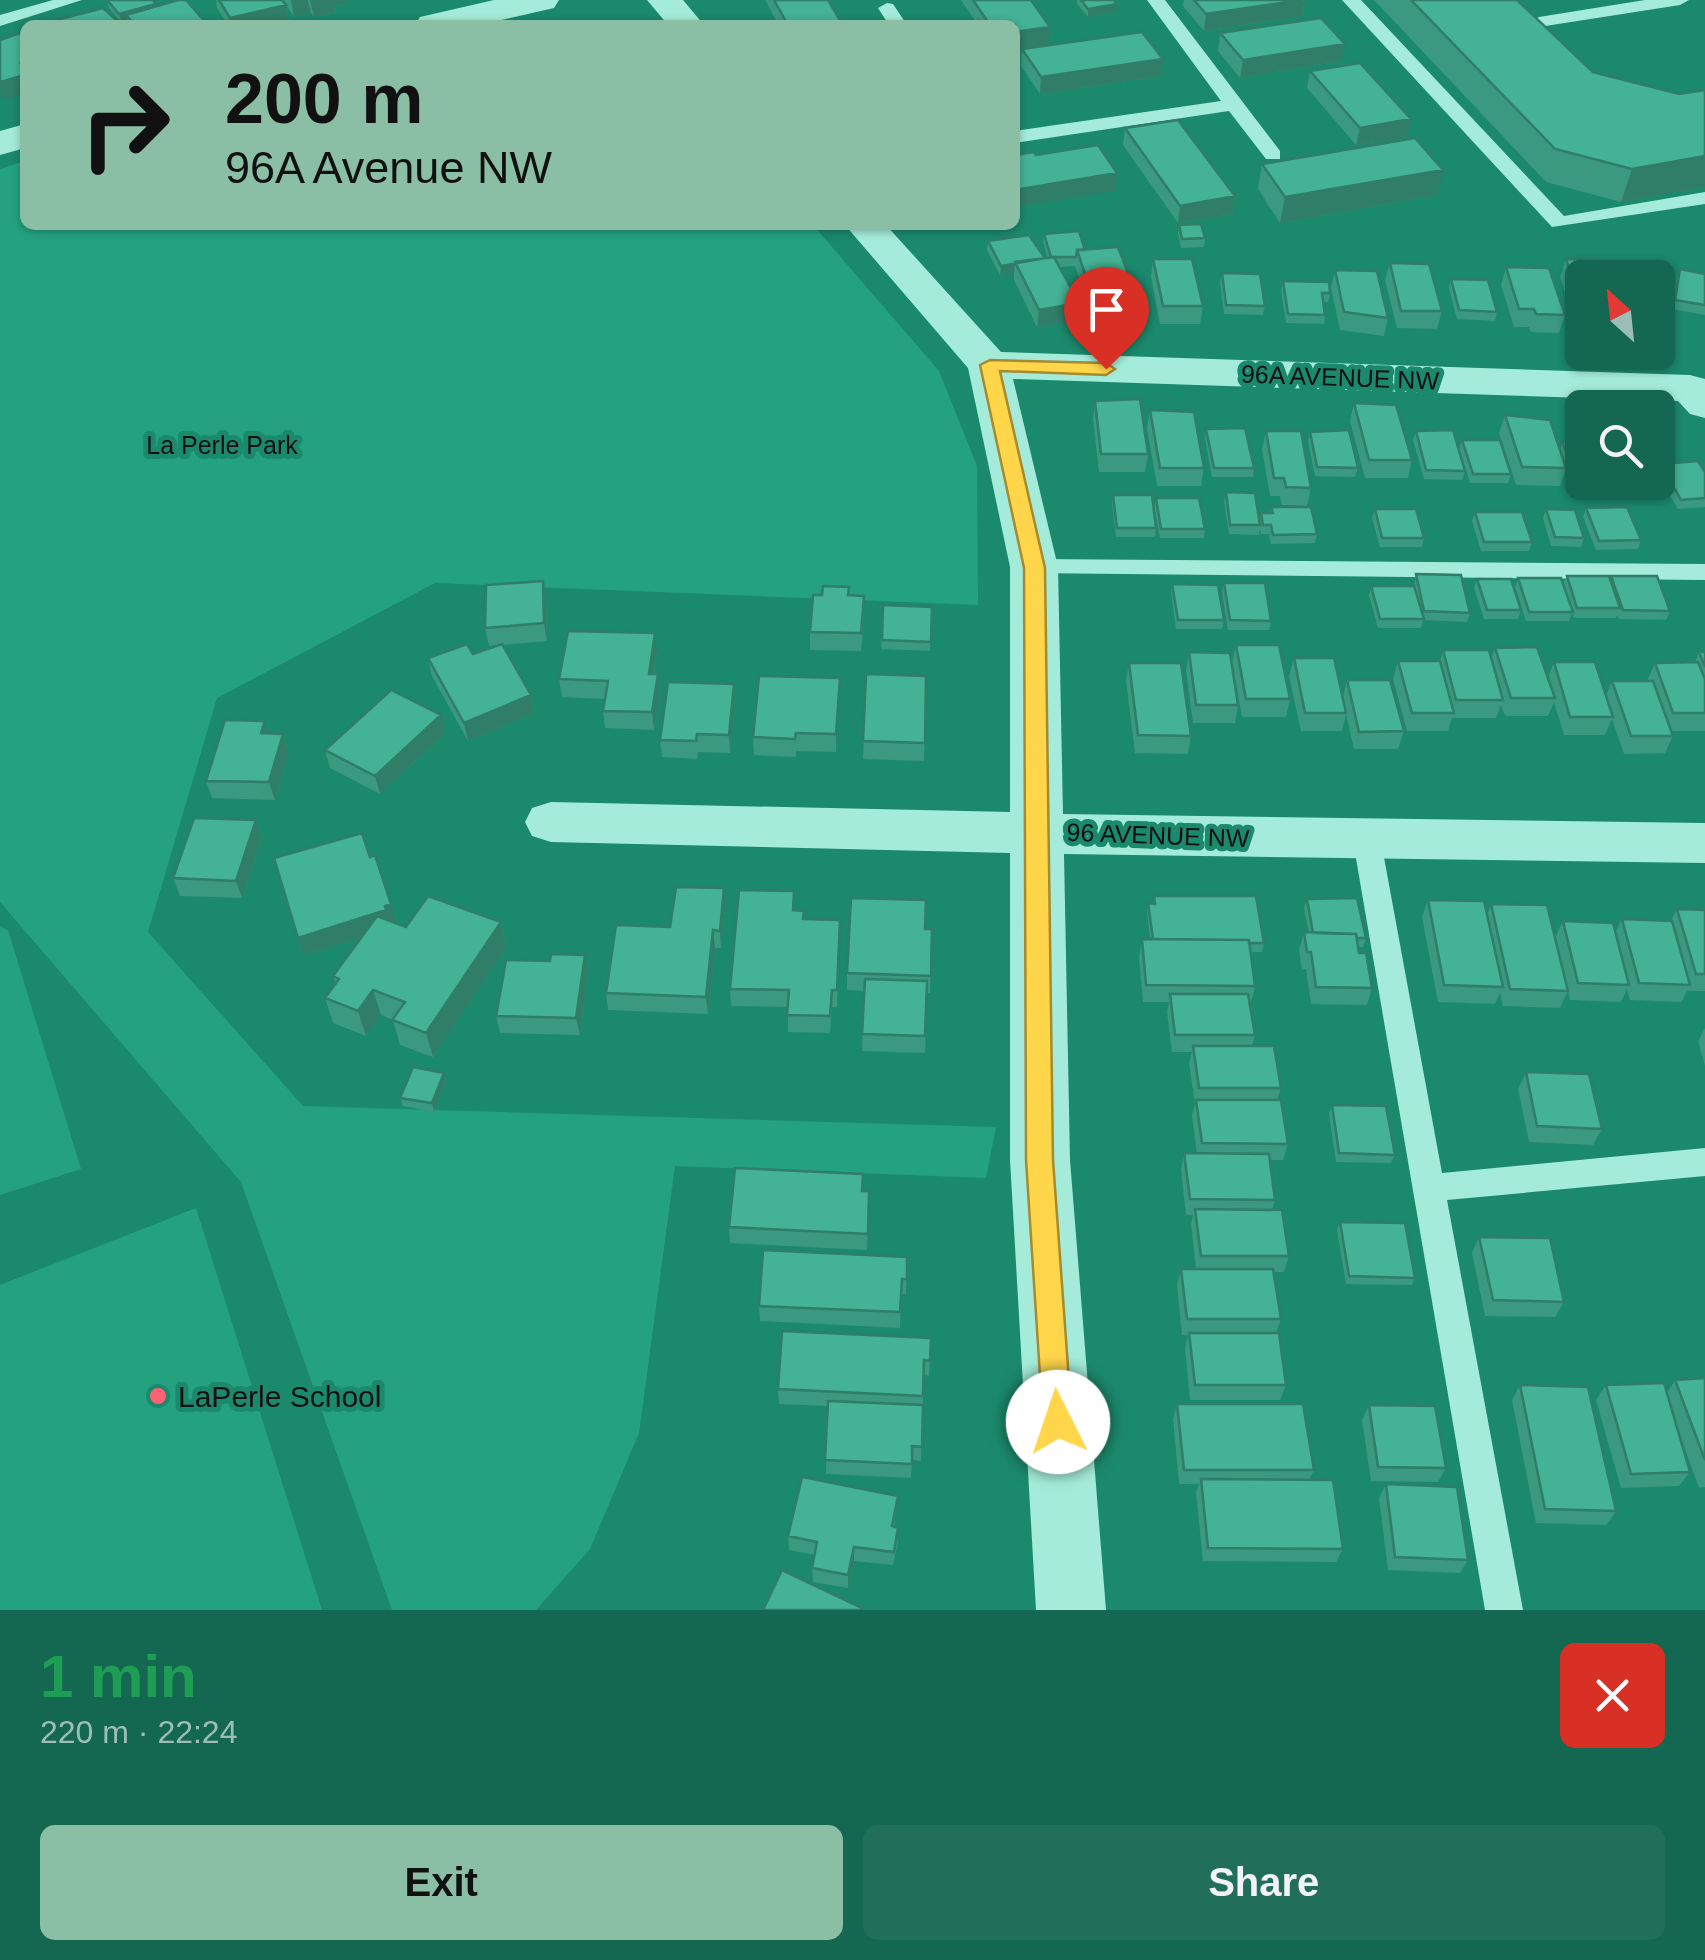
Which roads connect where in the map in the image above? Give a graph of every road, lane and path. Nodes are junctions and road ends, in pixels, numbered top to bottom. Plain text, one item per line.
1 (74, 0) edge
2 (542, 0) edge
3 (664, 0) edge
4 (1156, 0) edge
5 (1351, 0) edge
6 (1672, 1) edge
7 (455, 20) edge
8 (682, 20) edge
9 (0, 21) edge
10 (1562, 44) edge
11 (1234, 104) junction
12 (1020, 137) edge
13 (1272, 155) dead end
14 (1705, 198) edge
15 (868, 230) edge
16 (990, 365) junction
17 (1697, 396) edge
18 (1034, 568) junction
19 (1705, 572) edge
20 (551, 822) dead end
21 (1036, 832) junction
22 (1368, 841) junction
23 (1705, 843) edge
24 (1705, 1162) edge
25 (1429, 1188) junction
26 (1071, 1610) edge
27 (1504, 1610) edge

1 - 9 lane
2 - 7 street
3 - 8 street
4 - 11 lane
5 - 14 lane
6 - 10 lane
11 - 12 lane
11 - 13 lane
15 - 16 street
16 - 17 street, 96A AVENUE NW
16 - 18 street
18 - 19 lane
18 - 21 street
20 - 21 street, 96 AVENUE NW
21 - 22 street, 96 AVENUE NW
21 - 26 street
22 - 23 street, 96 AVENUE NW
22 - 25 lane
24 - 25 lane
25 - 27 lane

